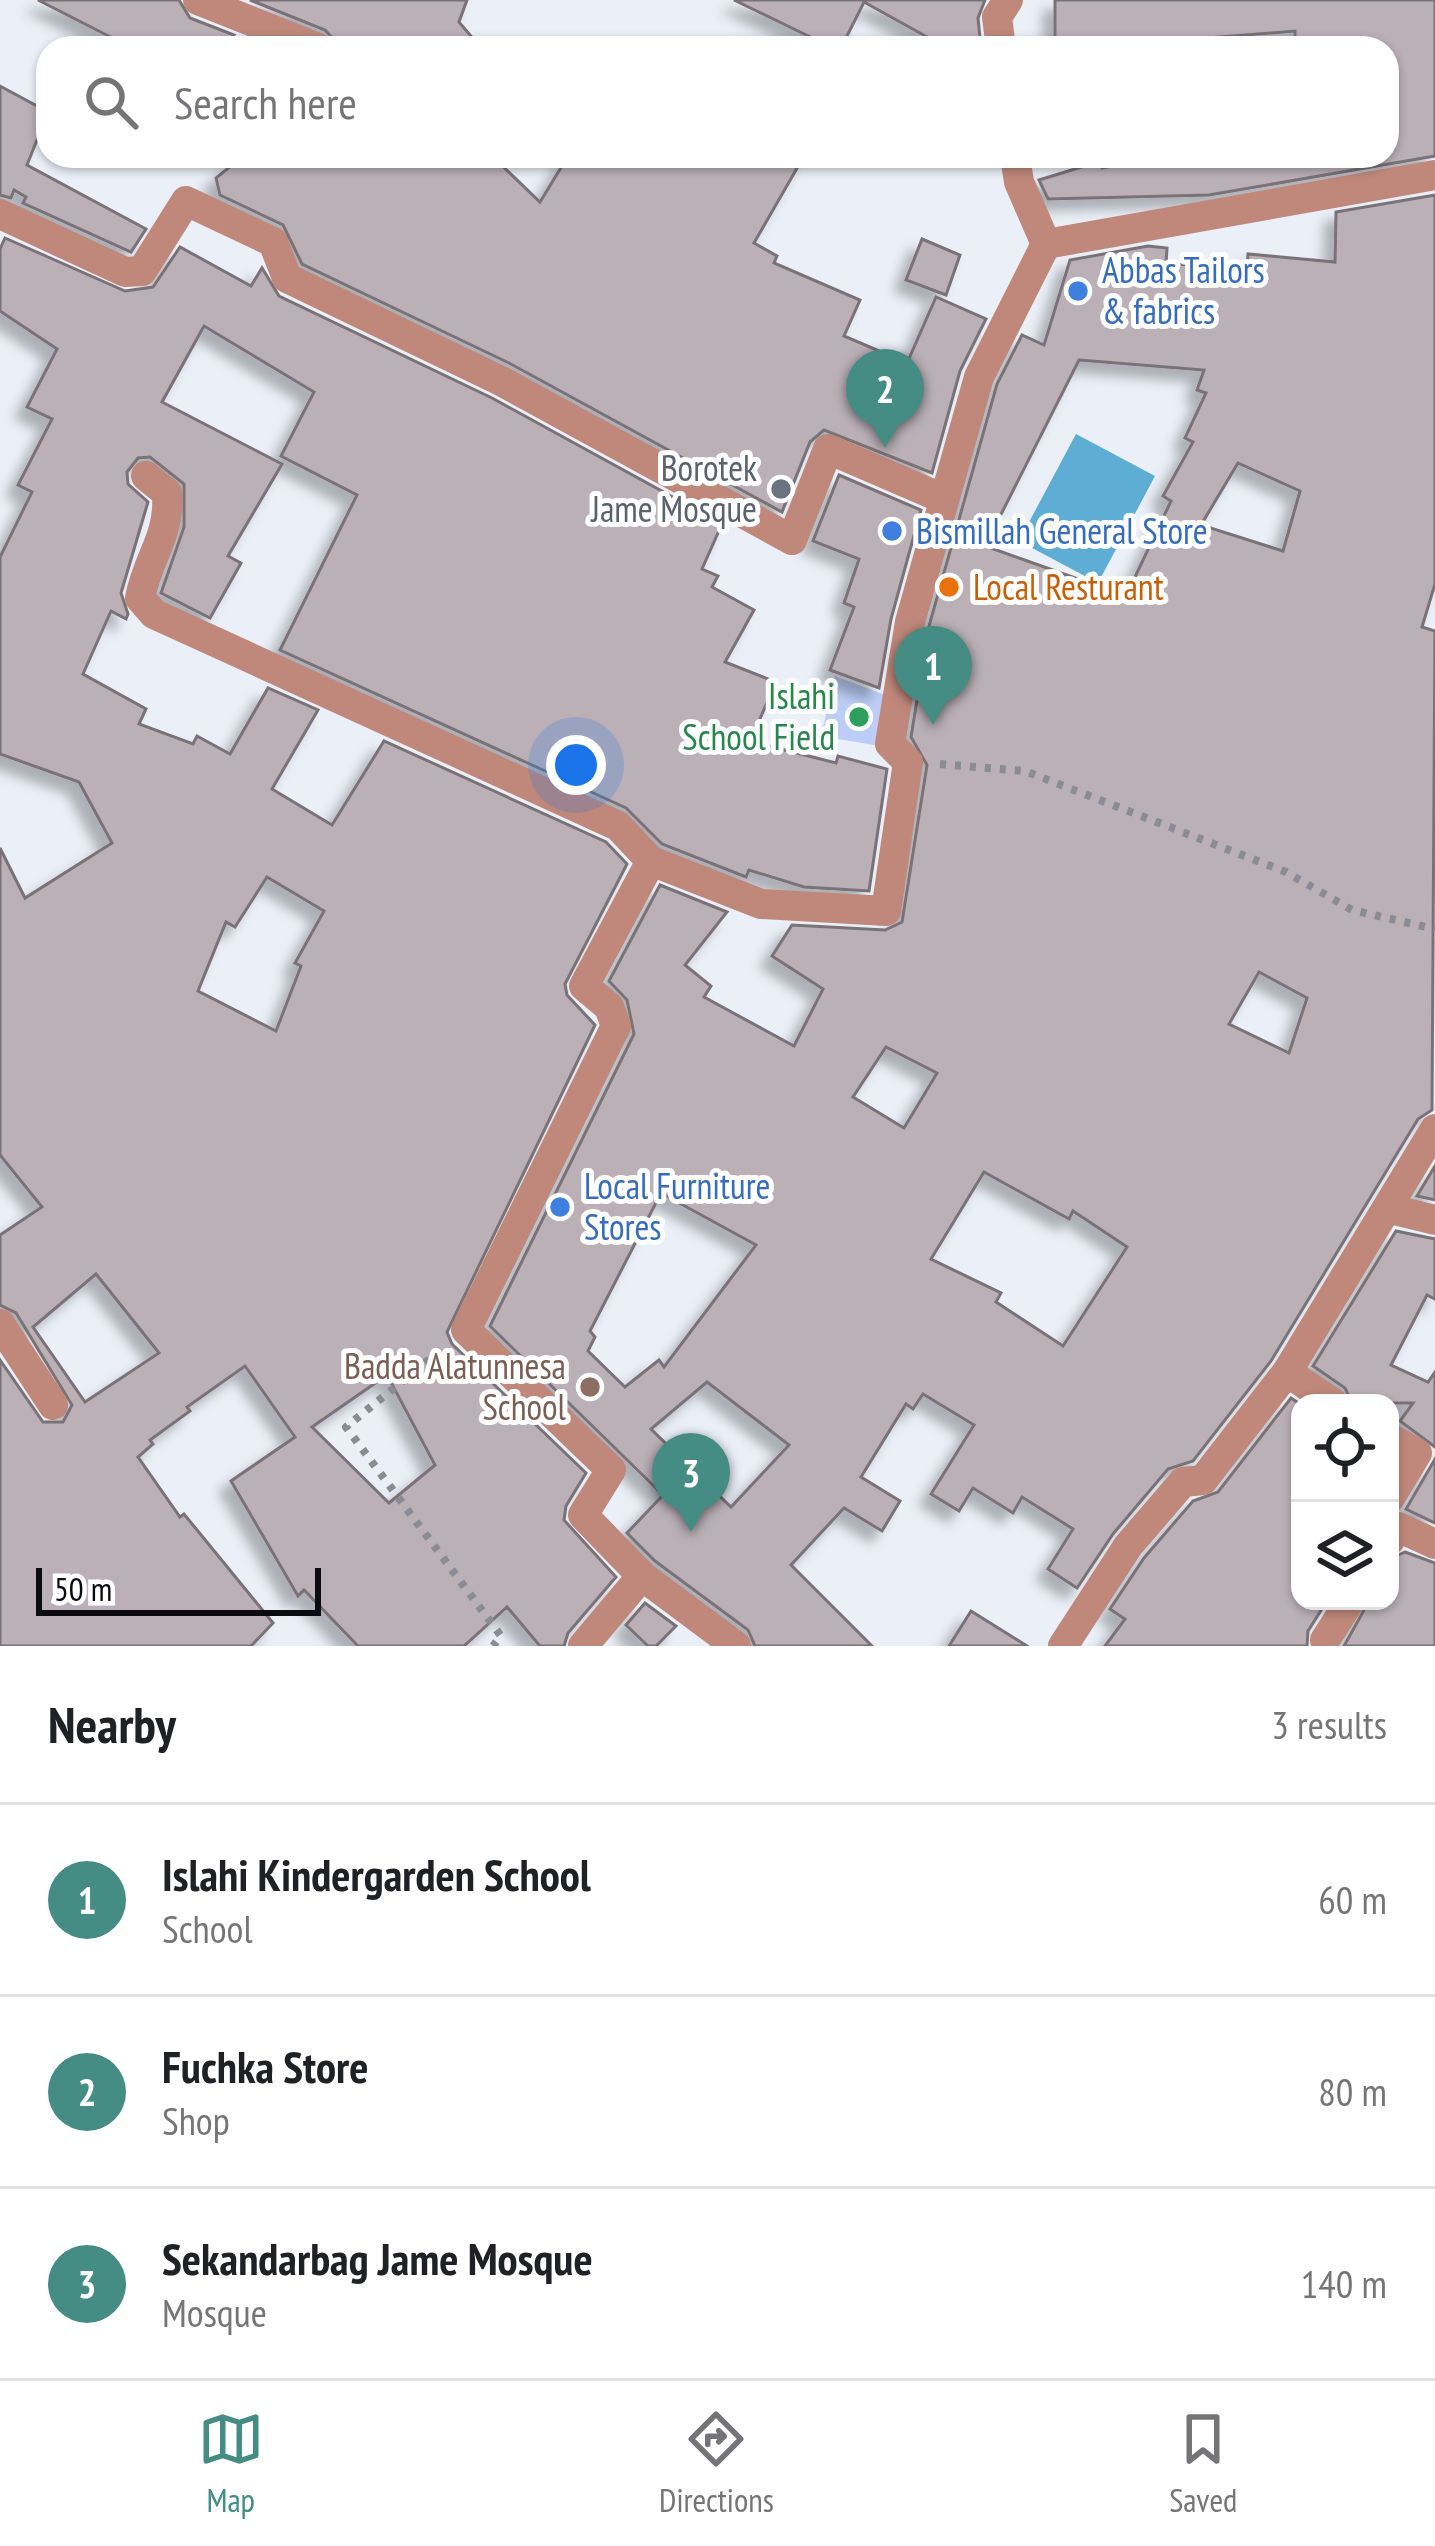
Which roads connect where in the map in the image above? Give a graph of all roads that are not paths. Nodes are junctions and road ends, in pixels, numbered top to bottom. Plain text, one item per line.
1 (198, 0) edge
2 (1008, 0) edge
3 (288, 36) edge
4 (1000, 36) edge
5 (1017, 168) edge
6 (1435, 175) edge
7 (0, 214) edge
8 (1046, 244) junction
9 (146, 476) dead end
10 (944, 499) junction
11 (651, 861) junction
12 (1435, 1129) edge
13 (1390, 1209) junction
14 (1435, 1220) edge
15 (0, 1324) edge
16 (1287, 1372) junction
17 (1320, 1394) edge
18 (53, 1405) dead end
19 (1399, 1443) edge
20 (1399, 1502) edge
21 (1399, 1525) edge
22 (1435, 1544) edge
23 (642, 1576) junction
24 (1344, 1610) edge
25 (1325, 1640) dead end
26 (584, 1646) edge
27 (736, 1646) edge
28 (1063, 1646) edge

1 - 3 street
2 - 4 street
5 - 8 street
6 - 8 street
7 - 10 street
8 - 10 street
9 - 11 street
10 - 11 street
11 - 23 street
12 - 13 street
13 - 14 street
13 - 16 street
15 - 18 street
16 - 17 street
16 - 28 street
19 - 20 street
21 - 22 street
23 - 26 street
23 - 27 street
24 - 25 street

